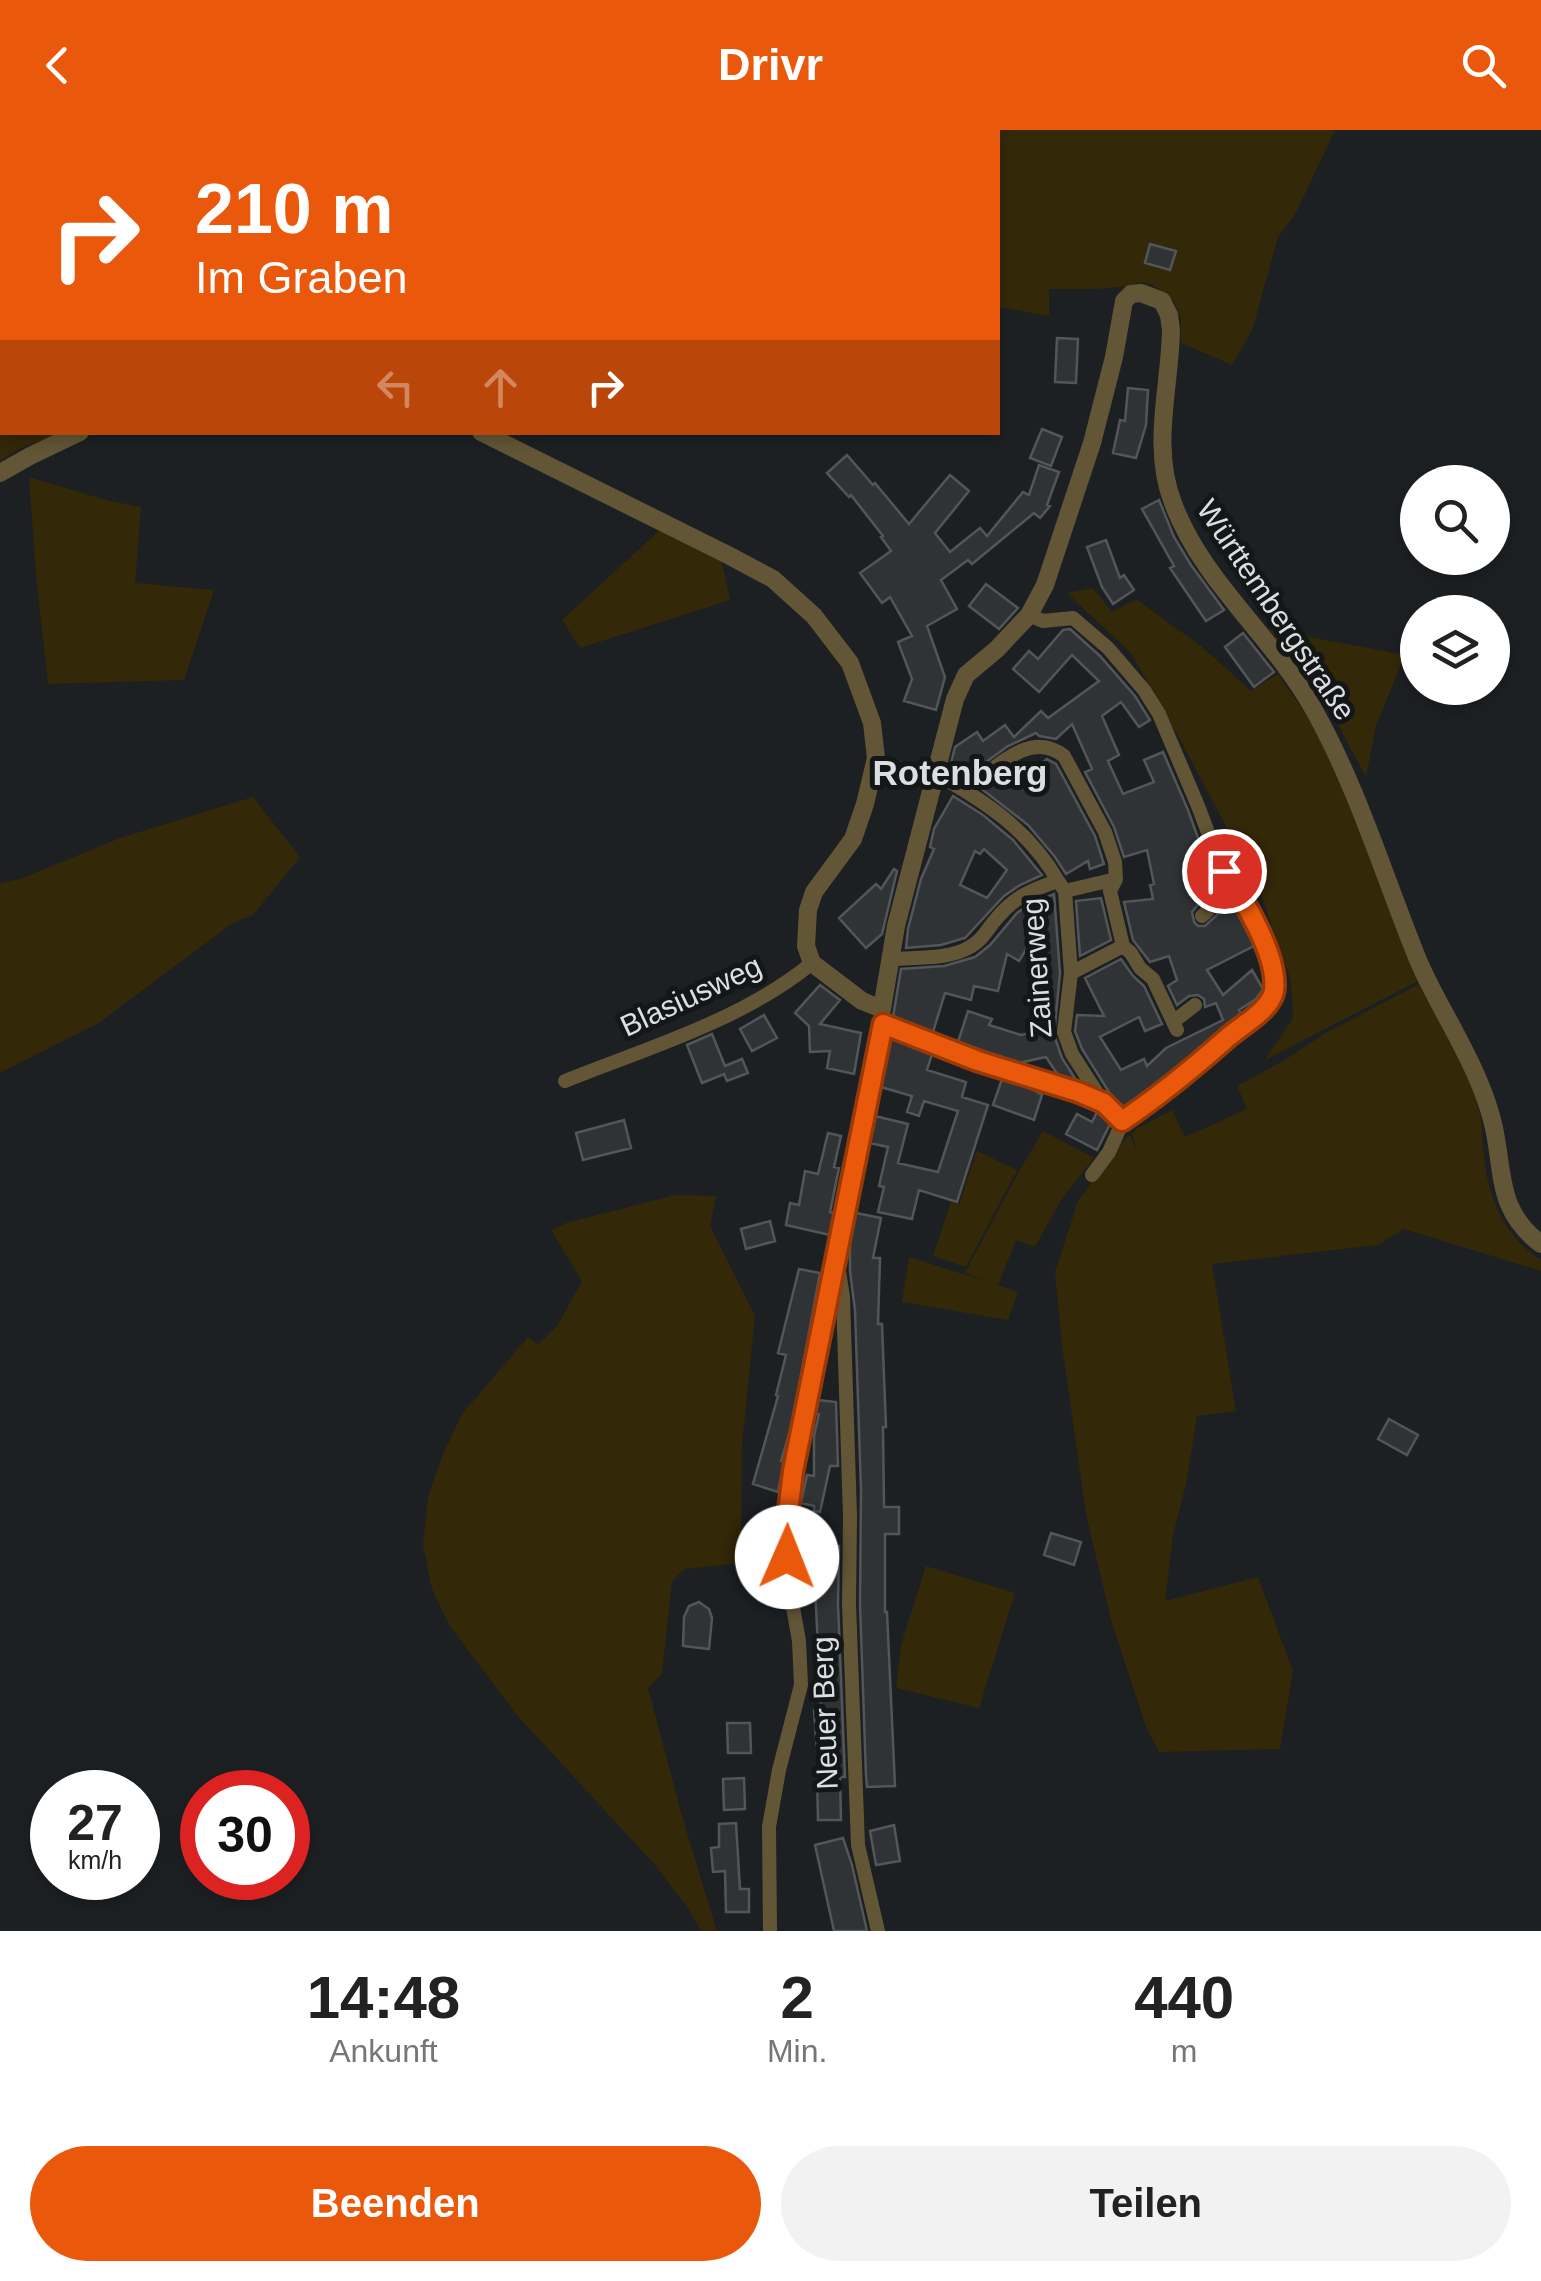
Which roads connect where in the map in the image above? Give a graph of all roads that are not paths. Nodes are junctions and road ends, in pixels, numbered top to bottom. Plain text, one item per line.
1 (74, 435) edge
2 (487, 435) edge
3 (0, 473) edge
4 (1029, 615) junction
5 (936, 774) junction
6 (966, 790) junction
7 (1224, 871) junction
8 (1116, 879) junction
9 (1061, 886) junction
10 (1202, 916) dead end
11 (1124, 946) junction
12 (892, 959) junction
13 (812, 963) junction
14 (1072, 973) junction
15 (1195, 1006) dead end
16 (882, 1017) junction
17 (566, 1081) dead end
18 (1104, 1103) junction
19 (1122, 1121) junction
20 (1092, 1176) dead end
21 (1541, 1244) edge
22 (836, 1251) junction
23 (770, 1931) edge
24 (878, 1931) edge

1 - 3 street
2 - 13 street
4 - 5 street, Württembergstraße
4 - 7 street
4 - 21 street, Württembergstraße
5 - 6 street
5 - 12 street
6 - 8 street
6 - 9 street
7 - 10 street
7 - 19 street
8 - 9 street
8 - 11 street
9 - 12 street
9 - 14 street, Zainerweg
11 - 14 street
11 - 15 street
12 - 16 street
13 - 16 street
13 - 17 street, Blasiusweg
14 - 18 street, Zainerweg
16 - 18 street
16 - 22 street
18 - 19 street
19 - 20 street
22 - 23 street
22 - 24 street, Neuer Berg

